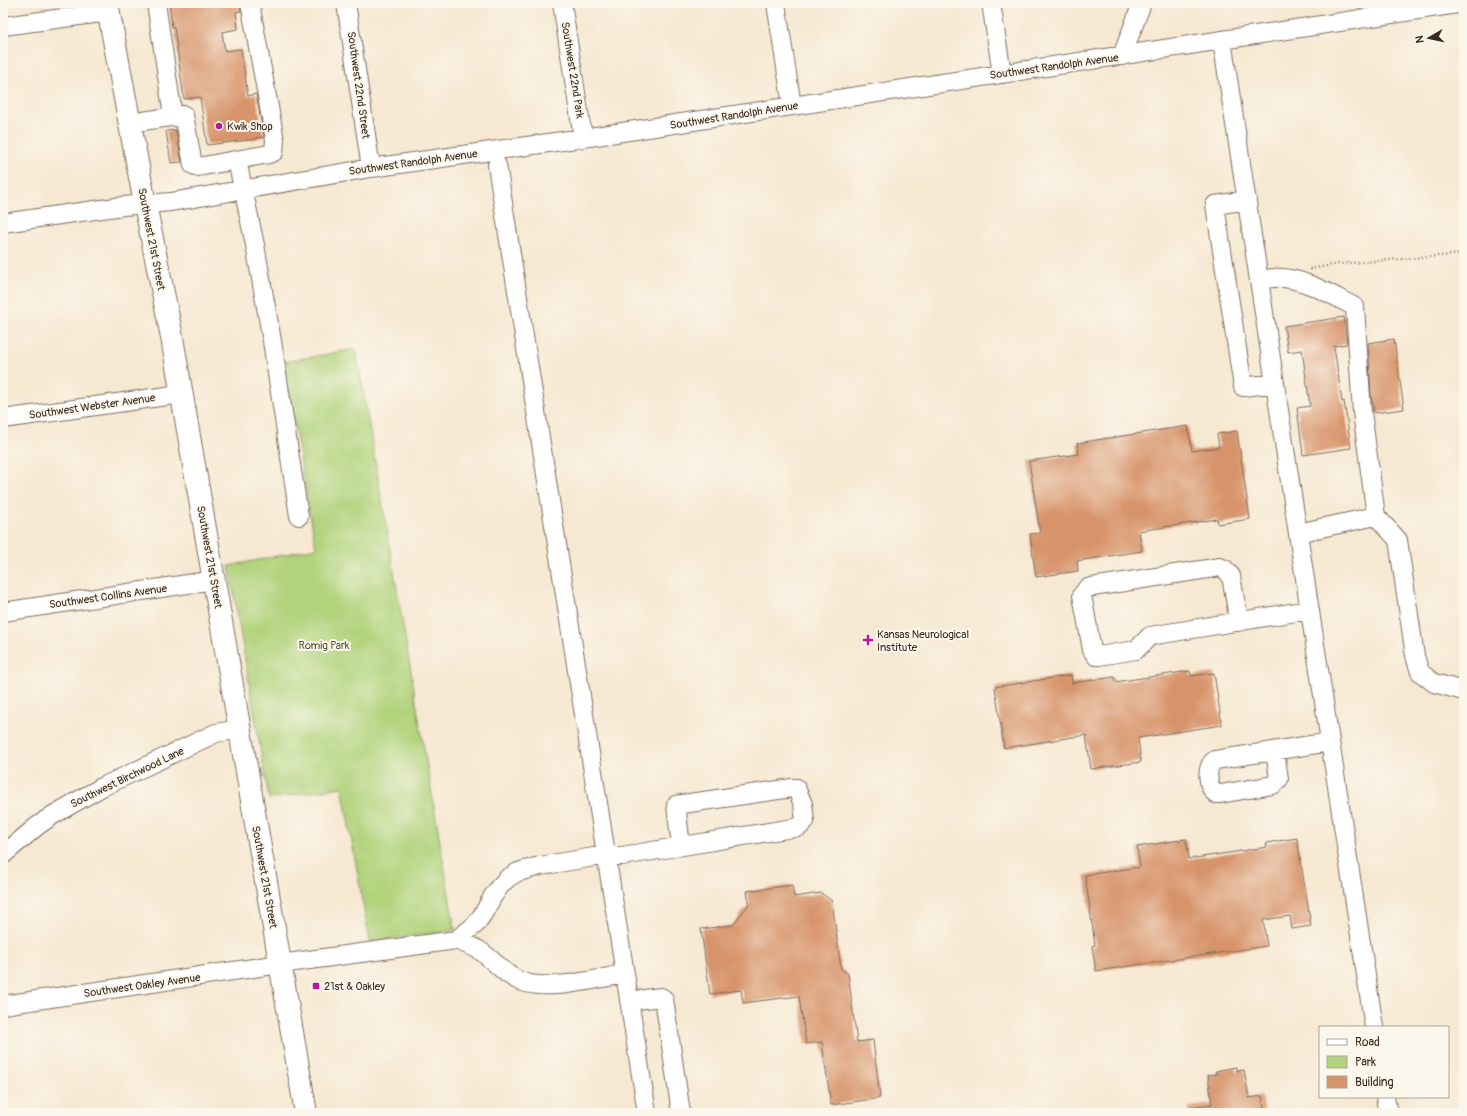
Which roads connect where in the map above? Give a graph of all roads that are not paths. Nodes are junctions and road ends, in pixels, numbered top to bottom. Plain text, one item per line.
1 (156, 3) edge
2 (250, 3) edge
3 (346, 3) edge
4 (562, 3) edge
5 (776, 3) edge
6 (991, 3) edge
7 (1142, 3) edge
8 (1464, 3) edge
9 (108, 8) edge
10 (3, 26) edge
11 (1222, 40) junction
12 (1122, 56) junction
13 (1002, 74) junction
14 (792, 106) junction
15 (173, 116) junction
16 (129, 123) junction
17 (583, 138) junction
18 (237, 160) junction
19 (497, 165) dead end
20 (371, 168) junction
21 (243, 190) junction
22 (1247, 200) junction
23 (145, 204) junction
24 (3, 223) edge
25 (1259, 281) junction
26 (1275, 383) junction
27 (181, 394) junction
28 (3, 419) edge
29 (299, 516) dead end
30 (1376, 516) junction
31 (1298, 533) junction
32 (214, 580) junction
33 (1309, 610) junction
34 (3, 612) edge
35 (1239, 622) junction
36 (1464, 691) edge
37 (240, 729) junction
38 (1330, 742) junction
39 (1275, 751) dead end
40 (681, 846) junction
41 (3, 855) edge
42 (606, 855) junction
43 (456, 940) junction
44 (280, 964) junction
45 (625, 974) junction
46 (629, 1001) junction
47 (3, 1005) edge
48 (1374, 1026) edge
49 (1385, 1098) edge
50 (306, 1113) edge
51 (647, 1113) edge
52 (681, 1113) edge
53 (1388, 1113) edge

1 - 15 street
2 - 18 street
3 - 20 street, Southwest 22nd Street
4 - 17 street, Southwest 22nd Park
5 - 14 street
6 - 13 street
7 - 12 street
8 - 11 street, Southwest Randolph Avenue
9 - 10 street
9 - 16 main road, Southwest 21st Street
11 - 12 street, Southwest Randolph Avenue
11 - 22 street
12 - 13 street, Southwest Randolph Avenue
13 - 14 street, Southwest Randolph Avenue
14 - 17 street, Southwest Randolph Avenue
15 - 16 street
15 - 18 street
16 - 23 main road, Southwest 21st Street
17 - 20 street, Southwest Randolph Avenue
18 - 21 street
19 - 42 street
20 - 21 street, Southwest Randolph Avenue
21 - 23 street, Southwest Randolph Avenue
21 - 29 street
22 - 25 street
22 - 26 street
23 - 24 street, Southwest Randolph Avenue
23 - 27 main road, Southwest 21st Street
25 - 26 street
25 - 30 street
26 - 31 street
27 - 28 street, Southwest Webster Avenue
27 - 32 main road, Southwest 21st Street
30 - 31 street
30 - 36 street
31 - 33 street
32 - 34 street, Southwest Collins Avenue
32 - 37 main road, Southwest 21st Street
33 - 35 street
33 - 38 street
35 - 35 street
37 - 41 street, Southwest Birchwood Lane
37 - 44 main road, Southwest 21st Street
38 - 39 street
38 - 48 street
40 - 40 street
40 - 42 street
42 - 43 street
42 - 45 street
43 - 44 street, Southwest Oakley Avenue
43 - 45 street
44 - 47 street, Southwest Oakley Avenue
44 - 50 main road, Southwest 21st Street
45 - 46 street
46 - 51 street
46 - 52 street
49 - 53 street

